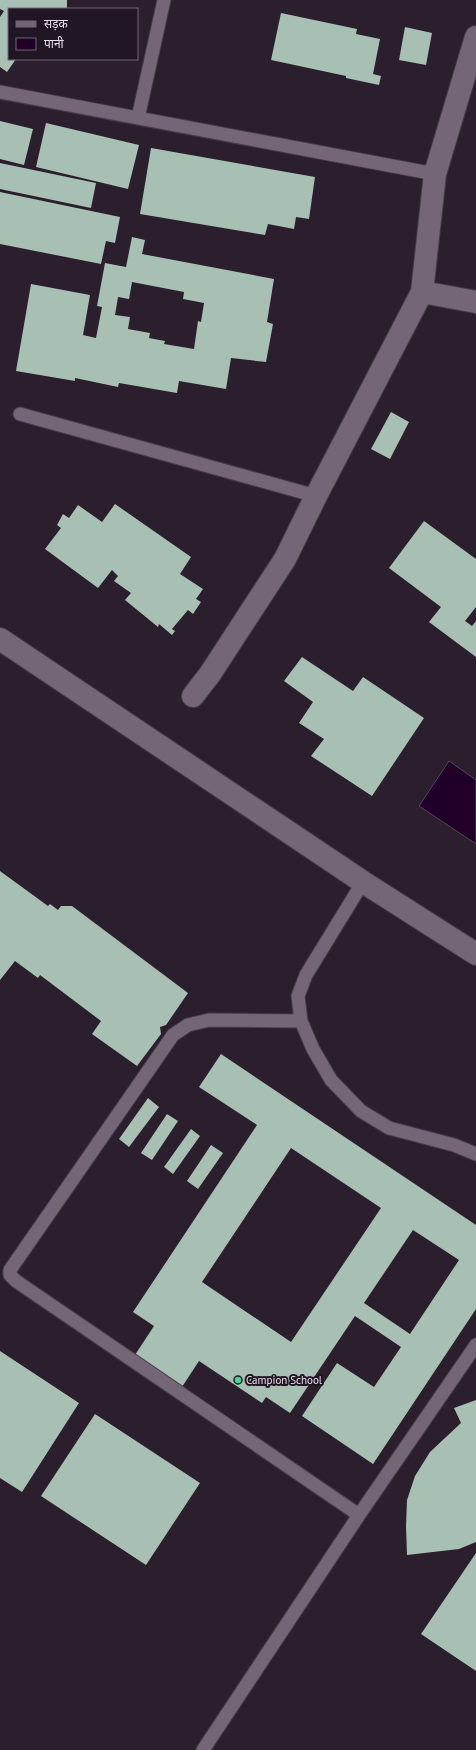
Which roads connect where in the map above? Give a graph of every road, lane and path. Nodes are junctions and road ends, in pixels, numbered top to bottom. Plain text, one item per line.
1 (164, 0) edge
2 (476, 37) edge
3 (0, 92) edge
4 (138, 118) junction
5 (436, 174) junction
6 (422, 292) junction
7 (476, 302) edge
8 (20, 414) dead end
9 (316, 496) junction
10 (0, 639) edge
11 (193, 696) dead end
12 (363, 882) junction
13 (476, 954) edge
14 (301, 1021) junction
15 (476, 1154) edge
16 (476, 1345) edge
17 (359, 1515) junction
18 (203, 1750) edge

1 - 4 lane
2 - 5 street
3 - 4 lane
4 - 5 lane
5 - 6 street
6 - 7 street
6 - 9 street
8 - 9 lane
9 - 11 street
10 - 12 street
12 - 13 street
12 - 14 lane
14 - 15 lane
14 - 17 lane
16 - 17 lane
17 - 18 lane

